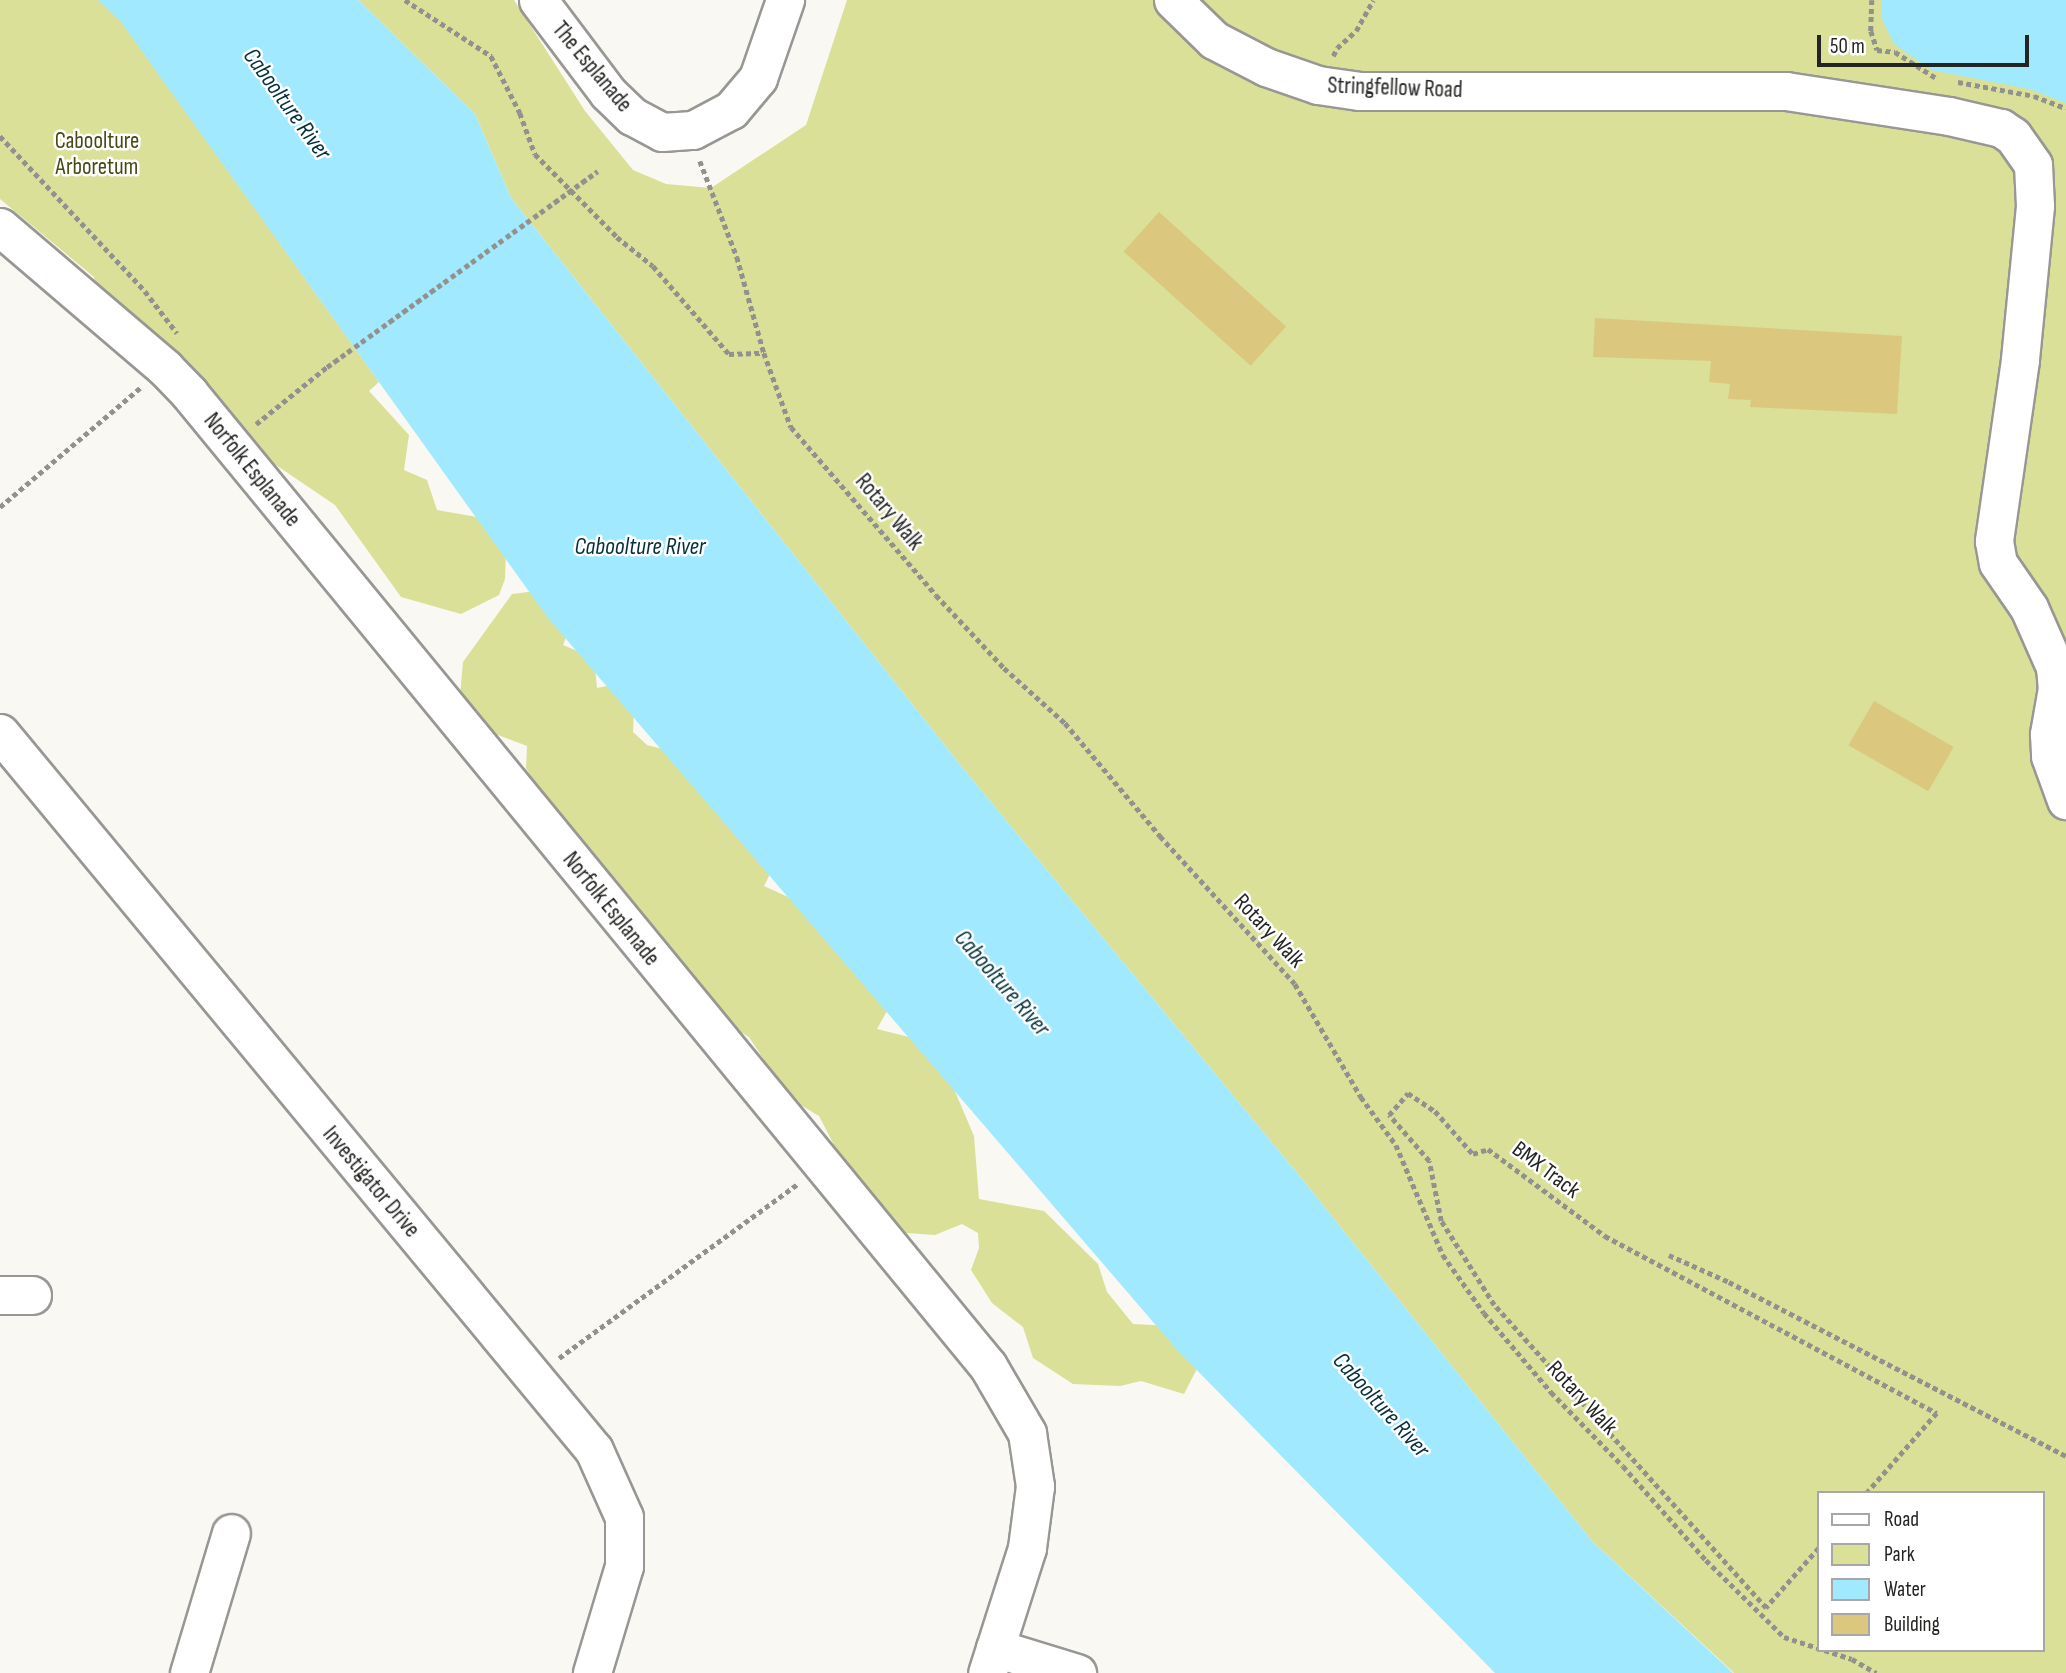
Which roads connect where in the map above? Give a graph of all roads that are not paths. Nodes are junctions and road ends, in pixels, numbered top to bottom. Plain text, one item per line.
1 (538, 0) edge
2 (785, 0) edge
3 (1173, 0) edge
4 (0, 227) edge
5 (0, 733) edge
6 (2066, 800) edge
7 (231, 1533) dead end
8 (991, 1660) edge
9 (189, 1673) edge
10 (593, 1673) edge
11 (1077, 1673) edge

1 - 2 street, The Esplanade
3 - 6 street, Stringfellow Road
4 - 8 street, Norfolk Esplanade
5 - 10 street, Investigator Drive
7 - 9 street
8 - 11 street

